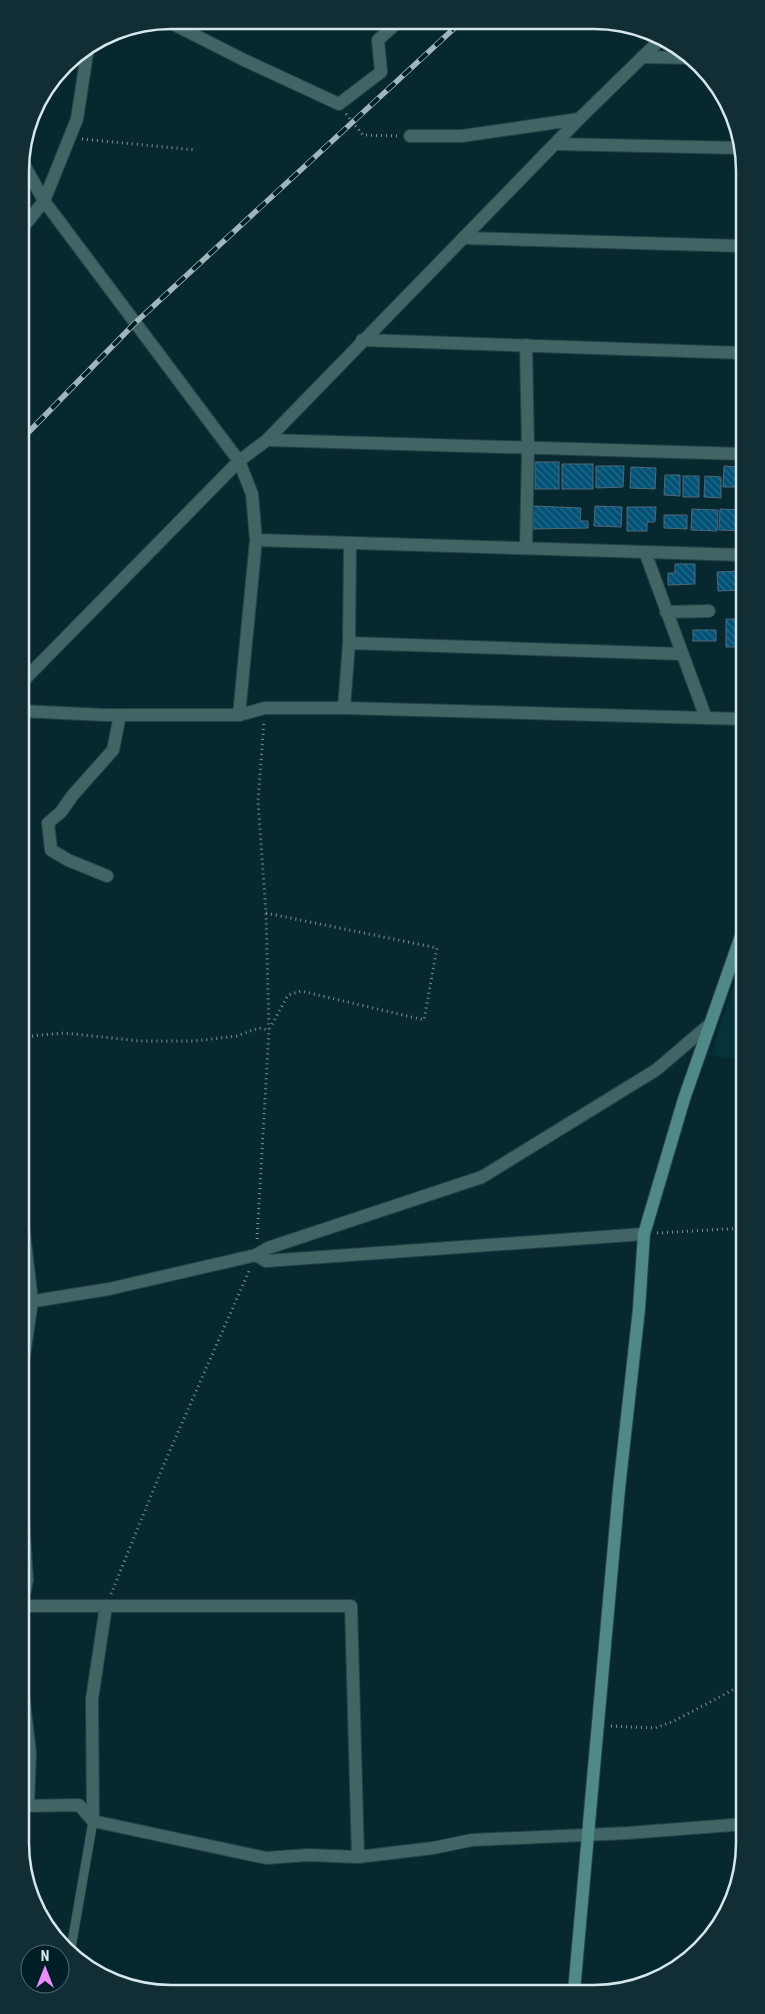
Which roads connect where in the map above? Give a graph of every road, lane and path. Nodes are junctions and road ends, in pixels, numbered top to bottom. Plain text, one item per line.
1 (183, 29) edge
2 (391, 29) edge
3 (657, 43) edge
4 (86, 57) edge
5 (642, 57) junction
6 (681, 58) edge
7 (339, 104) junction
8 (579, 119) junction
9 (410, 136) joint
10 (69, 138) junction
11 (555, 144) junction
12 (734, 148) edge
13 (196, 150) dead end
14 (29, 174) edge
15 (44, 201) junction
16 (29, 220) edge
17 (463, 238) junction
18 (736, 246) edge
19 (362, 340) junction
20 (526, 345) junction
21 (736, 353) edge
22 (267, 440) junction
23 (528, 449) junction
24 (736, 454) edge
25 (239, 461) junction
26 (256, 540) junction
27 (350, 544) junction
28 (526, 548) junction
29 (645, 552) junction
30 (736, 555) edge
31 (709, 611) dead end
32 (666, 612) junction
33 (349, 643) junction
34 (681, 654) junction
35 (29, 675) edge
36 (265, 708) junction
37 (344, 708) junction
38 (29, 711) edge
39 (120, 715) junction
40 (238, 715) junction
41 (706, 718) junction
42 (736, 719) edge
43 (107, 876) dead end
44 (266, 913) junction
45 (736, 950) edge
46 (710, 1024) junction
47 (269, 1030) junction
48 (29, 1036) edge
49 (736, 1228) edge
50 (644, 1234) junction
51 (256, 1255) junction
52 (29, 1302) edge
53 (29, 1606) edge
54 (106, 1606) junction
55 (736, 1688) edge
56 (599, 1729) junction
57 (29, 1744) edge
58 (29, 1763) edge
59 (29, 1805) edge
60 (93, 1821) junction
61 (736, 1825) edge
62 (590, 1834) junction
63 (358, 1857) junction
64 (72, 1945) edge
65 (575, 1985) edge

1 - 7 street
2 - 7 street
3 - 5 street
4 - 10 street
5 - 6 street
5 - 8 street
7 - 9 path
8 - 9 street
8 - 11 street
10 - 13 path
10 - 15 street
11 - 12 street
11 - 17 street
14 - 15 street
15 - 16 street
15 - 25 street
17 - 18 street
17 - 19 street
19 - 20 street
19 - 22 street
20 - 21 street
20 - 23 street
22 - 23 street
22 - 25 street
23 - 24 street
23 - 28 street
25 - 26 street
25 - 35 street
26 - 27 street
26 - 40 street
27 - 28 street
27 - 33 street
28 - 29 street
29 - 30 street
29 - 32 street
31 - 32 street
32 - 34 street
33 - 34 street
33 - 37 street
34 - 41 street
36 - 37 street
36 - 40 street
36 - 44 path
37 - 41 street
38 - 39 street
39 - 40 street
39 - 43 street
41 - 42 street
44 - 47 path
44 - 47 path
45 - 46 street
46 - 50 street
46 - 51 street
47 - 48 path
47 - 51 path
49 - 50 path
50 - 51 street
50 - 56 street
51 - 52 street
51 - 54 path
53 - 54 street
54 - 60 street
54 - 63 street
55 - 56 path
56 - 62 street
57 - 58 street
59 - 60 street
60 - 63 street
60 - 64 lane
61 - 62 street
62 - 63 street
62 - 65 street

